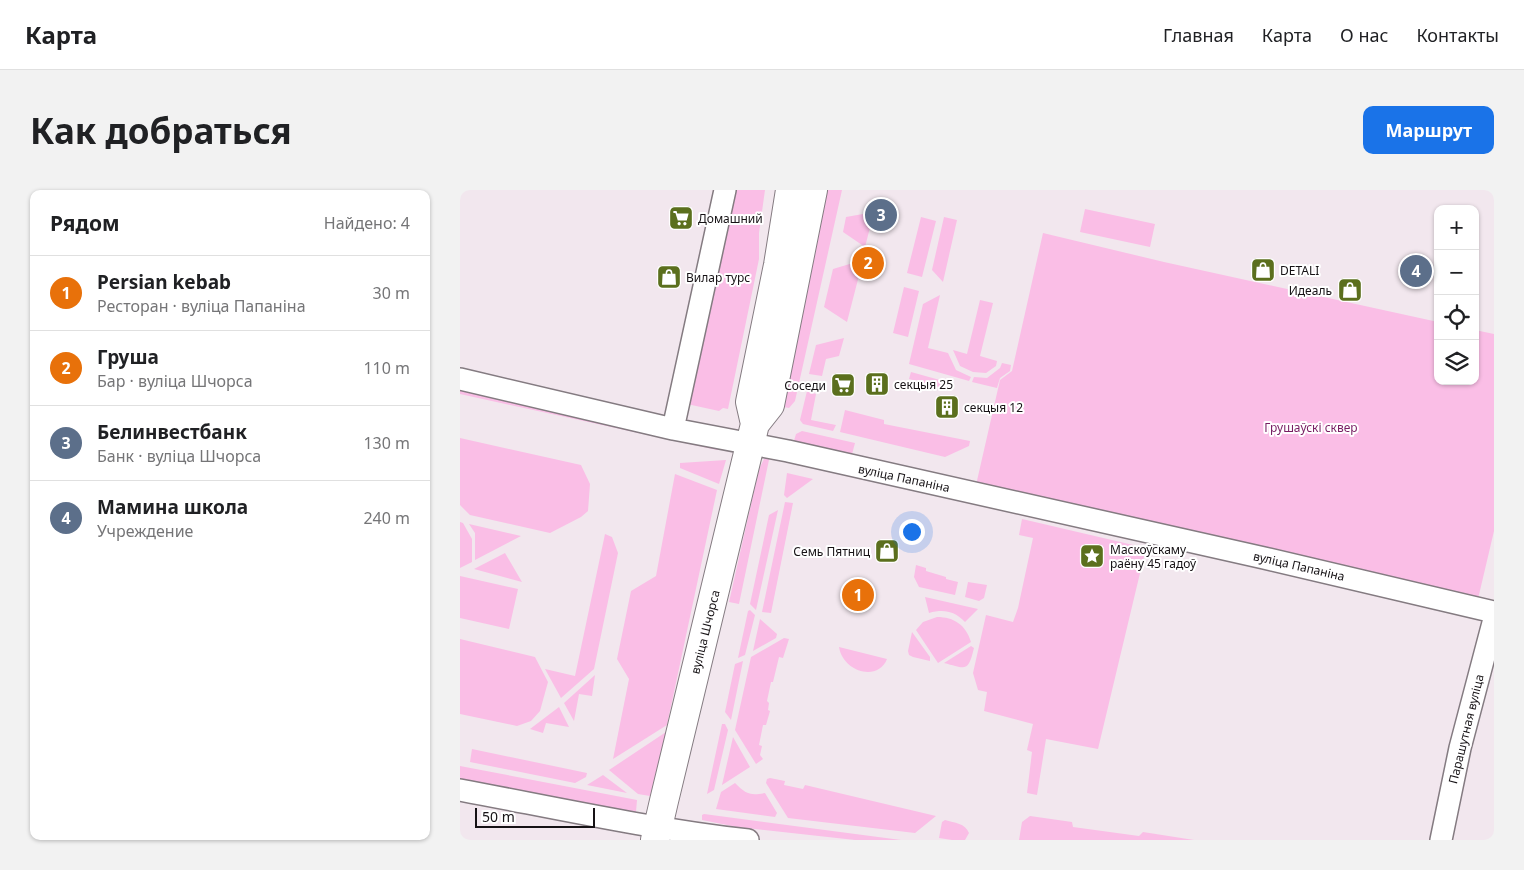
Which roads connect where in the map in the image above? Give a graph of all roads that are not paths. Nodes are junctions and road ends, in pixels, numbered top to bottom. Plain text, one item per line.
1 (725, 190) edge
2 (790, 190) edge
3 (813, 190) edge
4 (460, 379) edge
5 (672, 429) junction
6 (753, 434) junction
7 (1494, 612) edge
8 (1494, 619) edge
9 (460, 790) edge
10 (657, 834) edge
11 (748, 840) edge
12 (1441, 840) edge

1 - 5 street
2 - 6 main road, вуліца Шчорса
3 - 6 main road, вуліца Шчорса
4 - 5 street, вуліца Папаніна
5 - 6 street, вуліца Папаніна
6 - 7 street, вуліца Папаніна
6 - 10 main road, вуліца Шчорса
8 - 12 street, Парашутная вуліца
9 - 10 street
10 - 11 street

